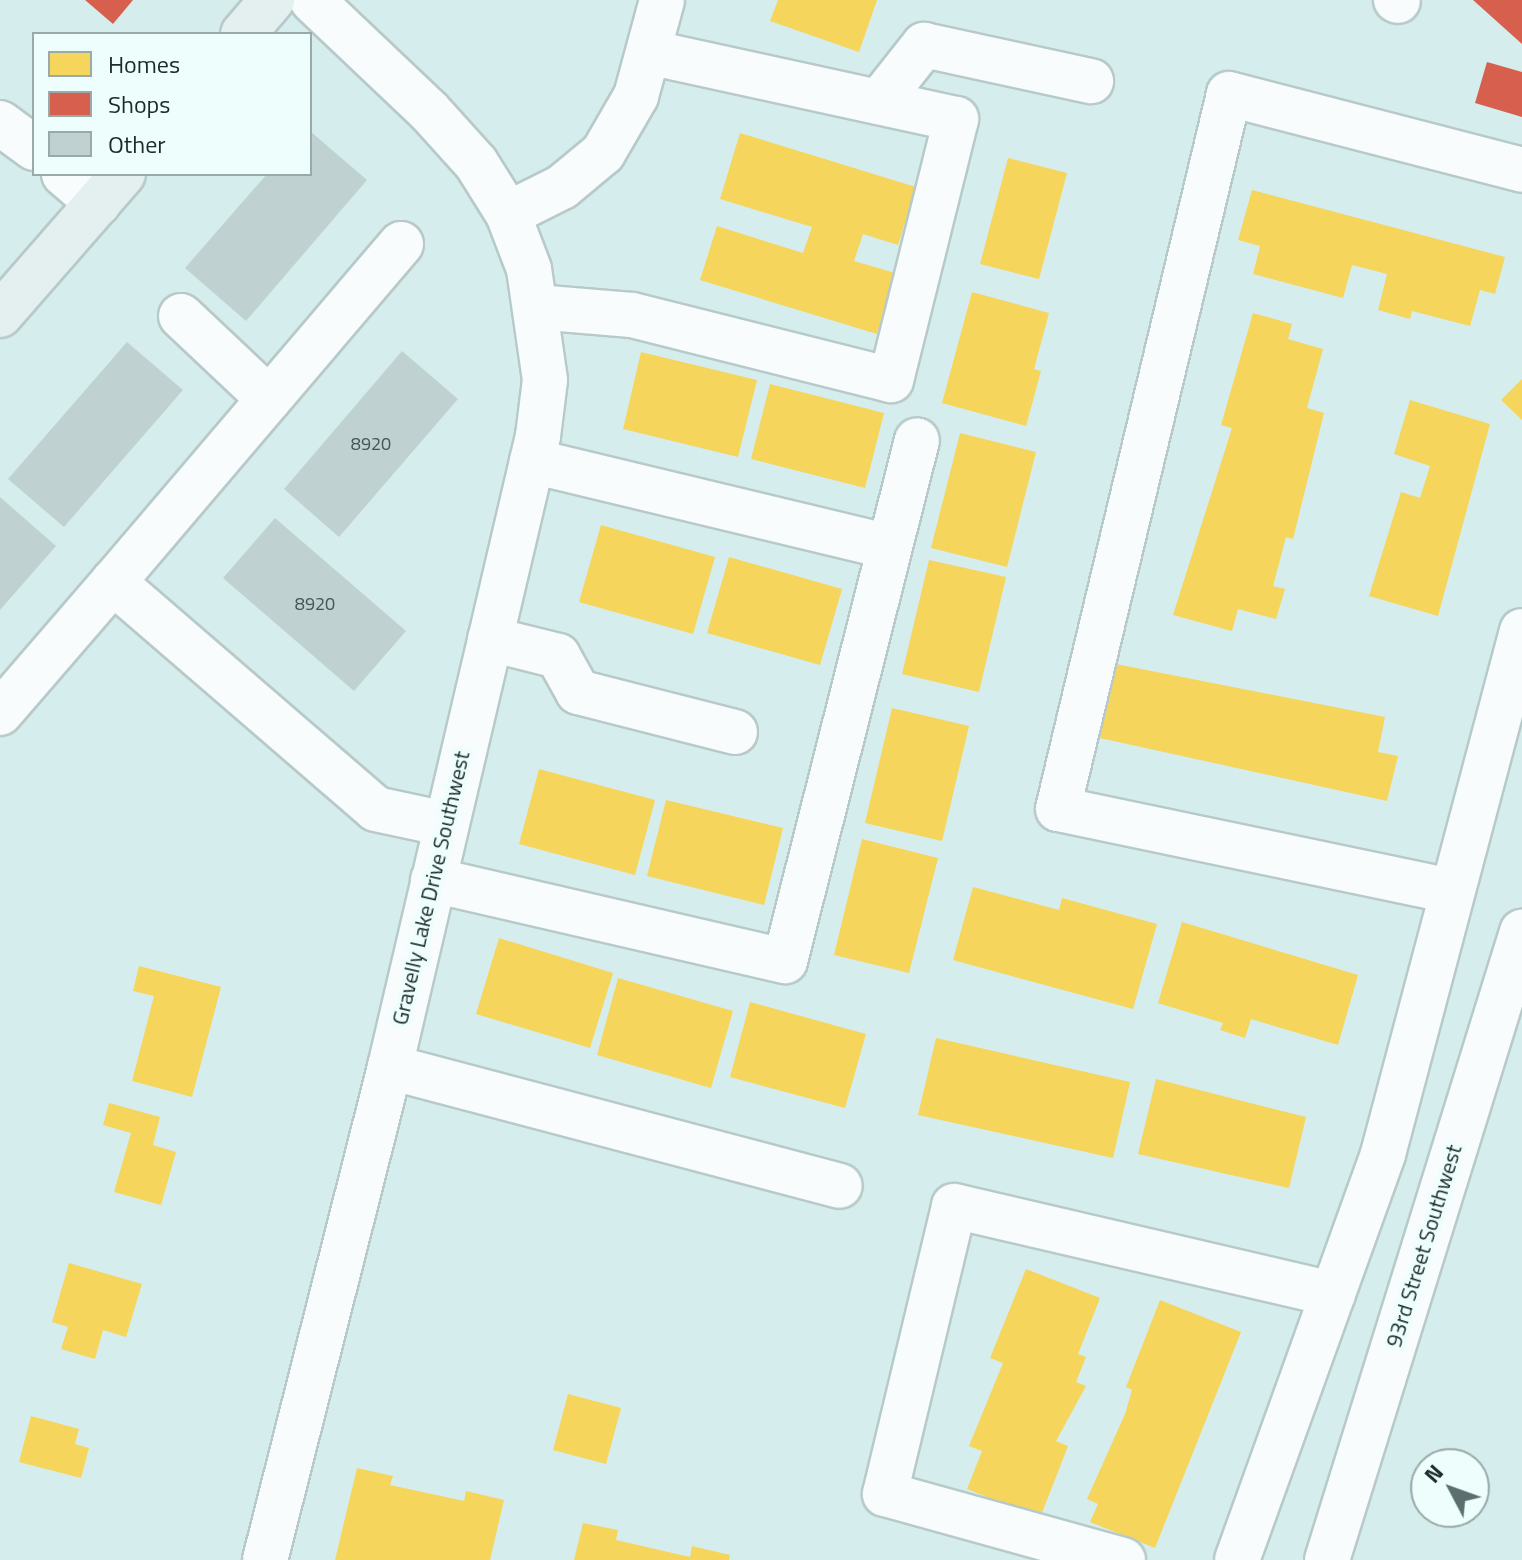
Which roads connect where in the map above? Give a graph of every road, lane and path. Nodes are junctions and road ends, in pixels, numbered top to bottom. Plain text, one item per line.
1 (272, 0) edge
2 (312, 0) edge
3 (662, 0) edge
4 (245, 32) edge
5 (649, 52) junction
6 (1091, 81) dead end
7 (879, 102) junction
8 (0, 123) edge
9 (32, 147) edge
10 (1522, 170) edge
11 (70, 176) edge
12 (110, 189) edge
13 (508, 214) junction
14 (401, 244) dead end
15 (536, 307) junction
16 (0, 315) edge
17 (181, 316) dead end
18 (269, 399) junction
19 (917, 440) dead end
20 (532, 461) junction
21 (889, 547) junction
22 (113, 582) junction
23 (1522, 631) edge
24 (490, 639) junction
25 (0, 713) edge
26 (735, 732) dead end
27 (446, 824) junction
28 (433, 880) junction
29 (1451, 891) junction
30 (1522, 932) edge
31 (390, 1067) junction
32 (839, 1186) dead end
33 (1333, 1294) junction
34 (265, 1560) edge
35 (1123, 1560) edge
36 (1237, 1560) edge
37 (1327, 1560) edge

1 - 4 main road
2 - 13 street, Gravelly Lake Drive Southwest
3 - 5 street
5 - 7 street
5 - 13 street
6 - 7 street
7 - 15 street
8 - 9 street
10 - 29 street
11 - 12 street
12 - 16 main road
13 - 15 street, Gravelly Lake Drive Southwest
14 - 18 street
15 - 20 street, Gravelly Lake Drive Southwest
17 - 18 street
18 - 22 street
19 - 21 street
20 - 21 street
20 - 24 street, Gravelly Lake Drive Southwest
21 - 28 street
22 - 25 street
22 - 27 street
23 - 29 street
24 - 26 street
24 - 27 street, Gravelly Lake Drive Southwest
27 - 28 street, Gravelly Lake Drive Southwest
28 - 31 street, Gravelly Lake Drive Southwest
29 - 33 street
30 - 37 street, 93rd Street Southwest
31 - 32 street
31 - 34 street, Gravelly Lake Drive Southwest
33 - 35 street
33 - 36 street

